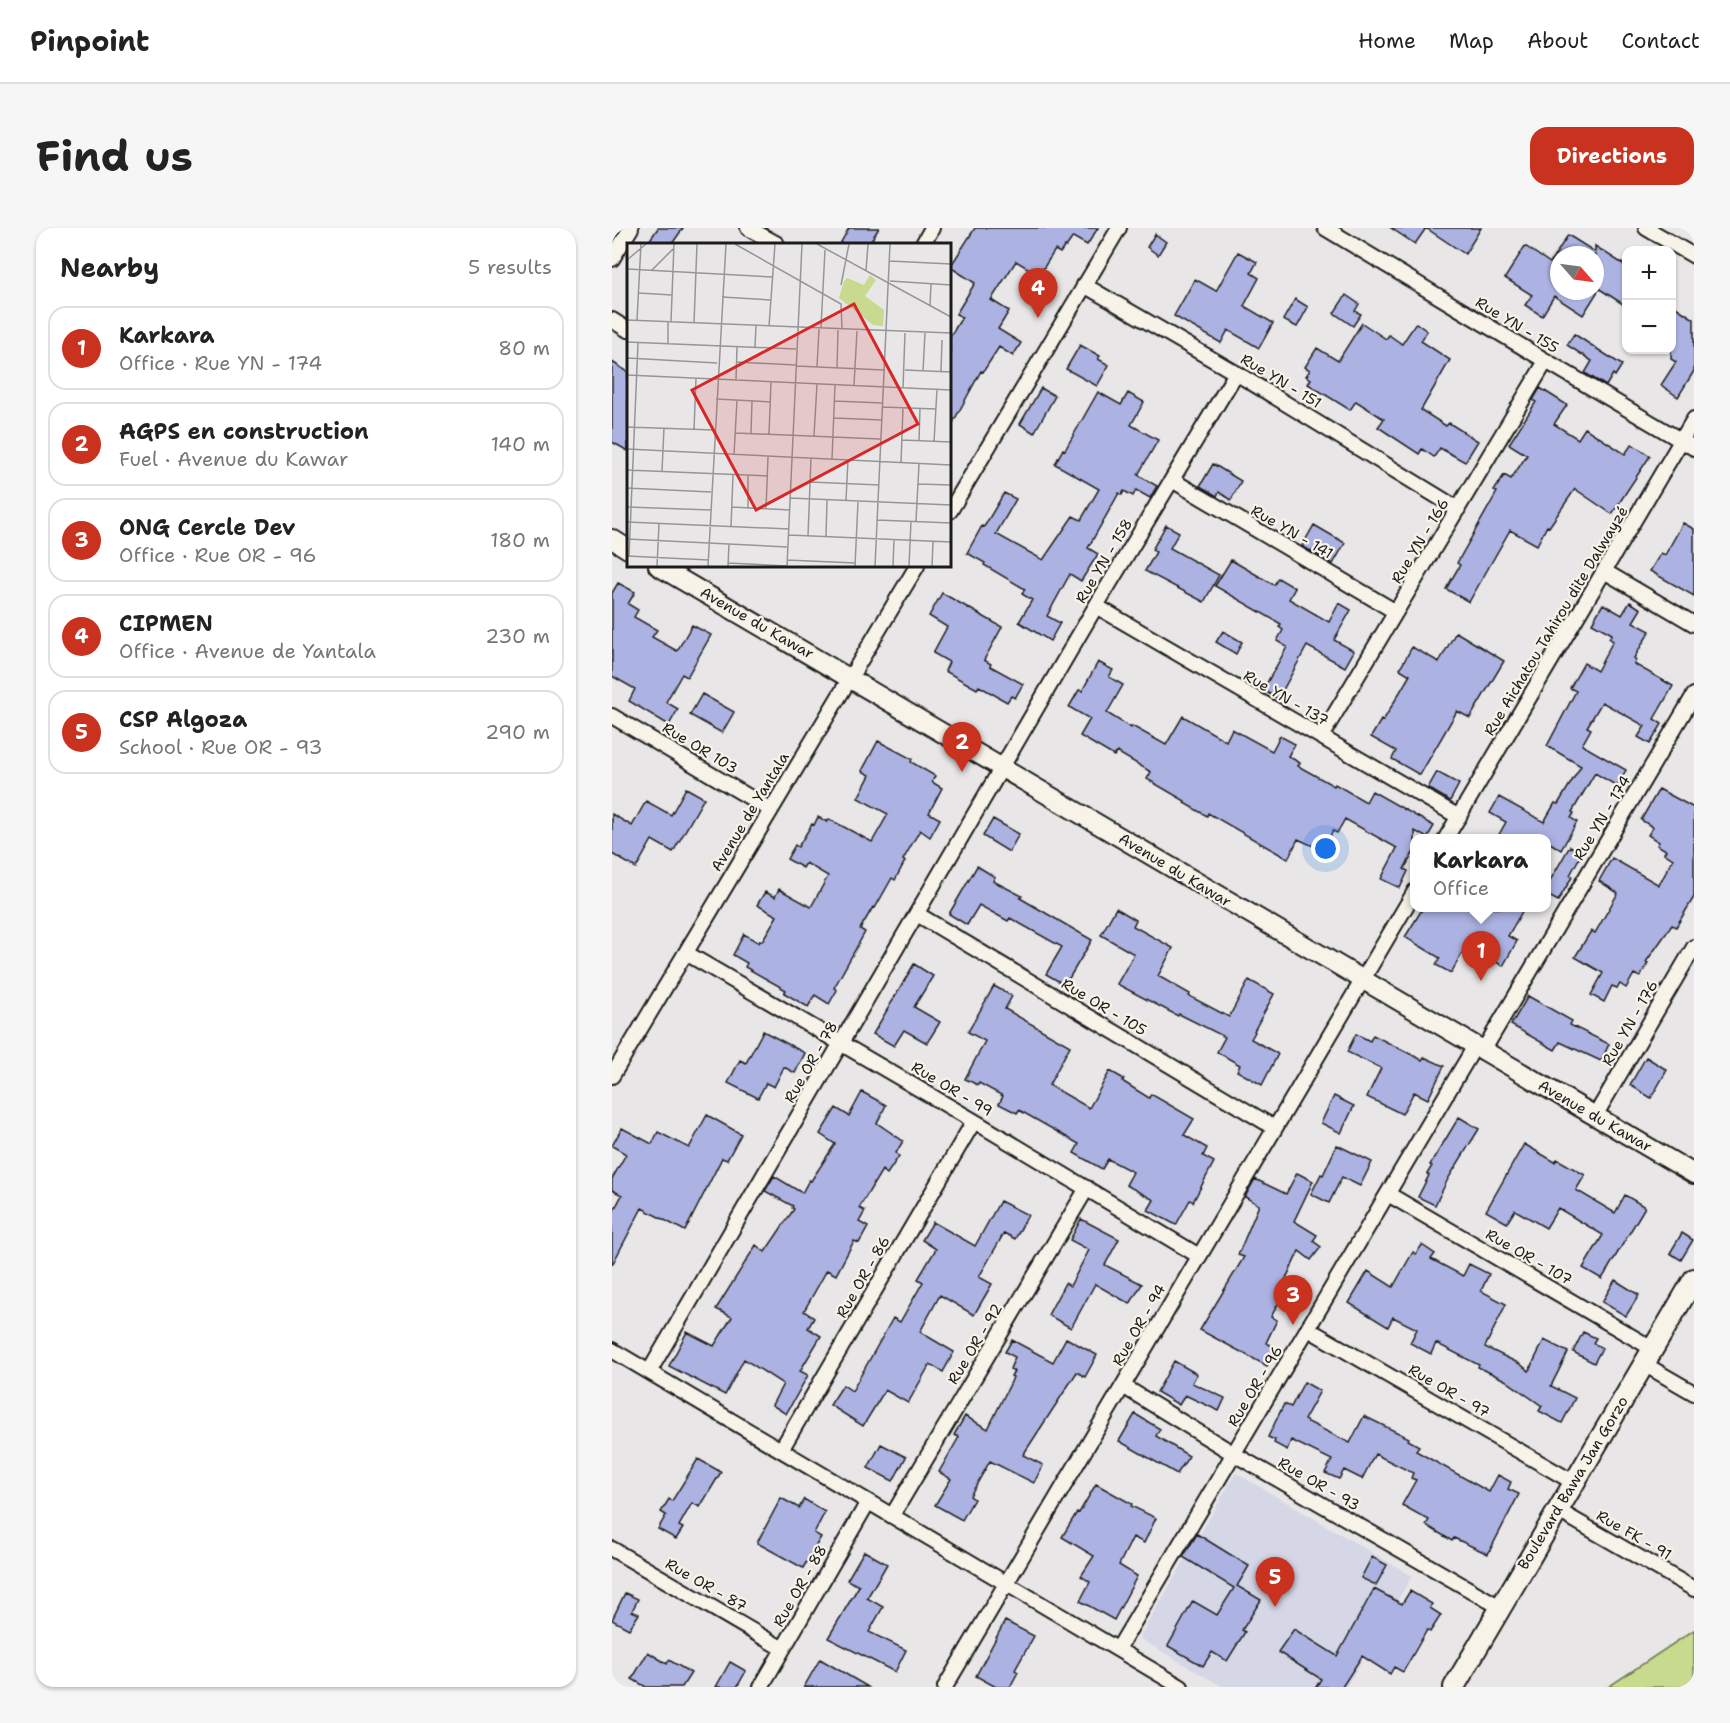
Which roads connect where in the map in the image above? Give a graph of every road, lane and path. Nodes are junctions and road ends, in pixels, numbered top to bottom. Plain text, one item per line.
1 (631, 228) edge
2 (748, 228) edge
3 (932, 228) edge
4 (1119, 228) edge
5 (1646, 228) edge
6 (1329, 229) edge
7 (775, 243) edge
8 (924, 243) edge
9 (1694, 256) edge
10 (612, 258) edge
11 (1084, 285) junction
12 (612, 320) edge
13 (627, 329) edge
14 (1546, 361) junction
15 (1236, 372) junction
16 (1694, 419) edge
17 (1682, 441) junction
18 (1694, 448) edge
19 (1172, 480) junction
20 (951, 509) edge
21 (1458, 509) junction
22 (612, 539) edge
23 (627, 548) edge
24 (660, 567) edge
25 (916, 567) edge
26 (1604, 572) junction
27 (1096, 606) junction
28 (1396, 612) junction
29 (1694, 624) edge
30 (850, 677) junction
31 (1694, 695) edge
32 (612, 716) edge
33 (1321, 737) junction
34 (1002, 768) junction
35 (771, 810) junction
36 (1459, 818) junction
37 (1449, 834) edge
38 (1410, 899) edge
39 (916, 914) junction
40 (1694, 947) edge
41 (686, 953) junction
42 (1362, 981) junction
43 (841, 1043) junction
44 (1479, 1049) junction
45 (614, 1067) edge
46 (1595, 1116) junction
47 (974, 1121) junction
48 (1275, 1128) junction
49 (1694, 1174) edge
50 (1087, 1188) junction
51 (1388, 1194) junction
52 (1199, 1256) junction
53 (1694, 1279) edge
54 (1308, 1329) junction
55 (612, 1350) edge
56 (1649, 1356) junction
57 (649, 1372) junction
58 (1123, 1386) junction
59 (1694, 1393) edge
60 (781, 1450) junction
61 (1234, 1454) junction
62 (1573, 1482) junction
63 (868, 1502) junction
64 (1557, 1510) junction
65 (892, 1516) junction
66 (612, 1550) edge
67 (1006, 1583) junction
68 (1694, 1589) edge
69 (1500, 1607) junction
70 (783, 1649) junction
71 (1118, 1649) junction
72 (761, 1687) edge
73 (945, 1687) edge
74 (1181, 1687) edge
75 (1454, 1687) edge

1 - 10 street
2 - 7 street
3 - 8 street
4 - 11 street
5 - 9 street
6 - 14 street, Rue YN - 155
11 - 15 street, Rue YN - 151
11 - 20 street
12 - 13 street
14 - 17 street, Rue YN - 155
14 - 21 street, Rue YN - 166
15 - 19 street, Rue YN - 158
15 - 21 street, Rue YN - 151
16 - 17 street, Rue Aichatou Tahirou dite Dalwayzé
17 - 18 street, Rue YN - 155
17 - 26 street, Rue Aichatou Tahirou dite Dalwayzé
19 - 27 street, Rue YN - 158
19 - 28 street, Rue YN - 141
21 - 28 street, Rue YN - 166
22 - 23 street
24 - 30 street, Avenue du Kawar
25 - 30 street, Avenue de Yantala
26 - 29 street
26 - 36 street, Rue Aichatou Tahirou dite Dalwayzé
27 - 33 street, Rue YN - 137
27 - 34 street, Rue YN - 158
28 - 33 street, Rue YN - 166
30 - 34 street, Avenue du Kawar
30 - 35 street, Avenue de Yantala
31 - 44 street, Rue YN - 174
32 - 35 street, Rue OR 103
33 - 36 street, Rue YN - 137
34 - 39 street, Rue OR - 78
34 - 42 street, Avenue du Kawar
35 - 41 street, Avenue de Yantala
36 - 37 street, Rue Aichatou Tahirou dite Dalwayzé
38 - 42 street
39 - 43 street, Rue OR - 78
39 - 48 street, Rue OR - 105
40 - 46 street, Rue YN - 176
41 - 43 street, Rue OR - 99
41 - 45 street, Avenue de Yantala
42 - 44 street, Avenue du Kawar
42 - 48 street, Rue OR - 94
43 - 47 street, Rue OR - 99
43 - 57 street, Rue OR - 78
44 - 46 street, Avenue du Kawar
44 - 51 street, Rue OR - 96
46 - 49 street, Avenue du Kawar
47 - 50 street, Rue OR - 99
47 - 60 street, Rue OR - 86
48 - 52 street, Rue OR - 94
50 - 52 street, Rue OR - 99
50 - 65 street, Rue OR - 92
51 - 54 street, Rue OR - 96
51 - 56 street, Rue OR - 107
52 - 58 street, Rue OR - 94
53 - 56 main road, Boulevard Bawa Jan Gorzo
54 - 61 street, Rue OR - 96
54 - 62 street, Rue OR - 97
55 - 57 street
56 - 59 street, Rue OR - 107
56 - 62 main road, Boulevard Bawa Jan Gorzo
57 - 60 street
58 - 61 street, Rue OR - 93
58 - 67 street, Rue OR - 94
60 - 63 street
61 - 69 street, Rue OR - 93
61 - 71 street, Rue OR - 96
62 - 64 main road, Boulevard Bawa Jan Gorzo
63 - 65 street
63 - 70 street, Rue OR - 88
64 - 68 street, Rue FK - 91
64 - 69 main road, Boulevard Bawa Jan Gorzo
65 - 67 street
66 - 70 street, Rue OR - 87
67 - 71 street
67 - 73 street, Rue OR - 94
69 - 75 main road, Boulevard Bawa Jan Gorzo
70 - 72 street, Rue OR - 88
71 - 74 street

